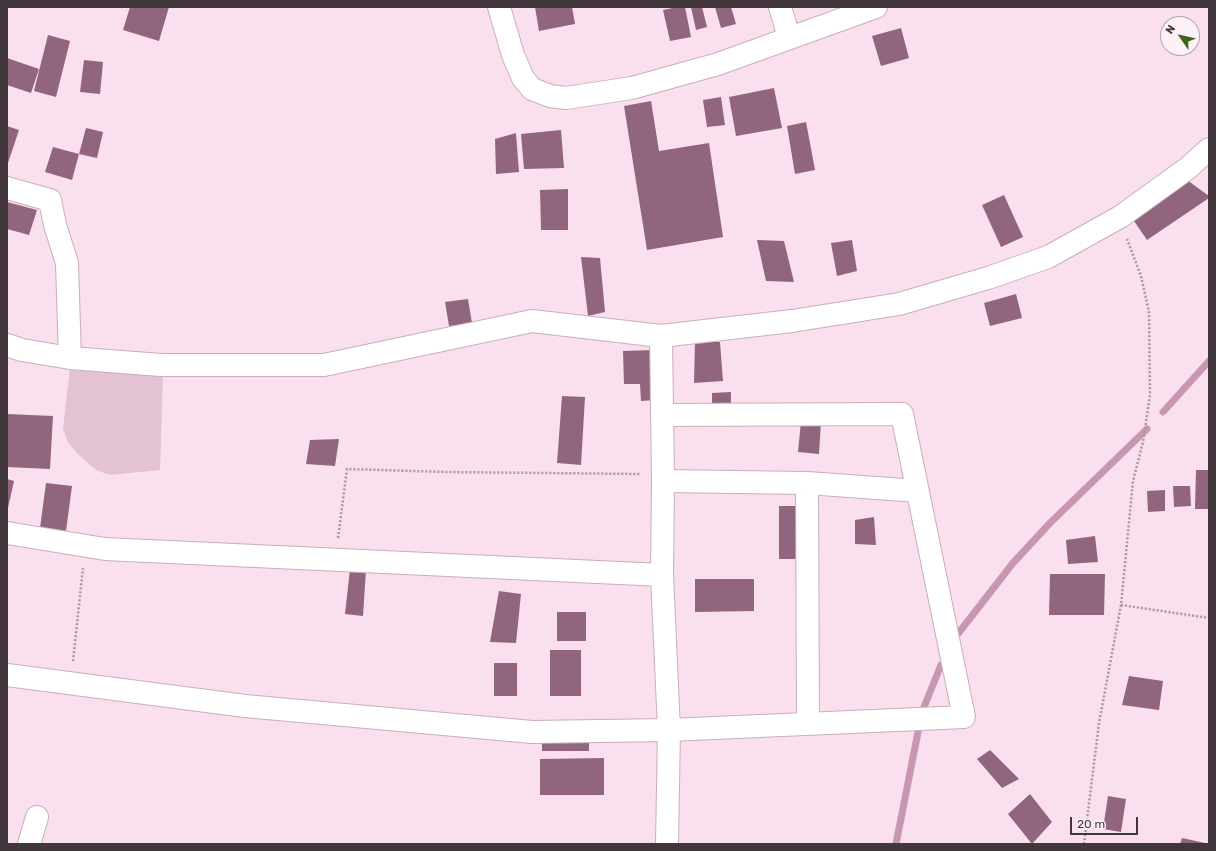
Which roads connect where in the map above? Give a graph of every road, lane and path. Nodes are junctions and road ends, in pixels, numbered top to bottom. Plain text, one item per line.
1 (499, 7) edge
2 (780, 7) edge
3 (876, 7) edge
4 (789, 37) junction
5 (1209, 149) edge
6 (7, 188) edge
7 (1120, 217) junction
8 (661, 336) junction
9 (7, 345) edge
10 (70, 358) junction
11 (662, 415) junction
12 (663, 477) junction
13 (807, 483) junction
14 (918, 491) junction
15 (7, 533) edge
16 (86, 546) junction
17 (336, 560) junction
18 (662, 575) junction
19 (1121, 605) junction
20 (1209, 618) edge
21 (7, 675) edge
22 (71, 683) junction
23 (808, 724) junction
24 (669, 730) junction
25 (37, 817) dead end
26 (29, 844) edge
27 (667, 844) edge
28 (1084, 844) edge

1 - 4 street
2 - 4 street
3 - 4 street
5 - 7 street
6 - 10 street
7 - 8 street
7 - 19 path
8 - 10 street
8 - 11 street
9 - 10 street
11 - 12 street
11 - 14 street
12 - 13 street
12 - 17 path
12 - 18 street
13 - 14 street
13 - 23 street
14 - 23 street
15 - 16 street
16 - 17 street
16 - 22 path
17 - 18 street
18 - 24 street
19 - 20 path
19 - 28 path
21 - 22 street
22 - 24 street
23 - 24 street
24 - 27 street
25 - 26 street

